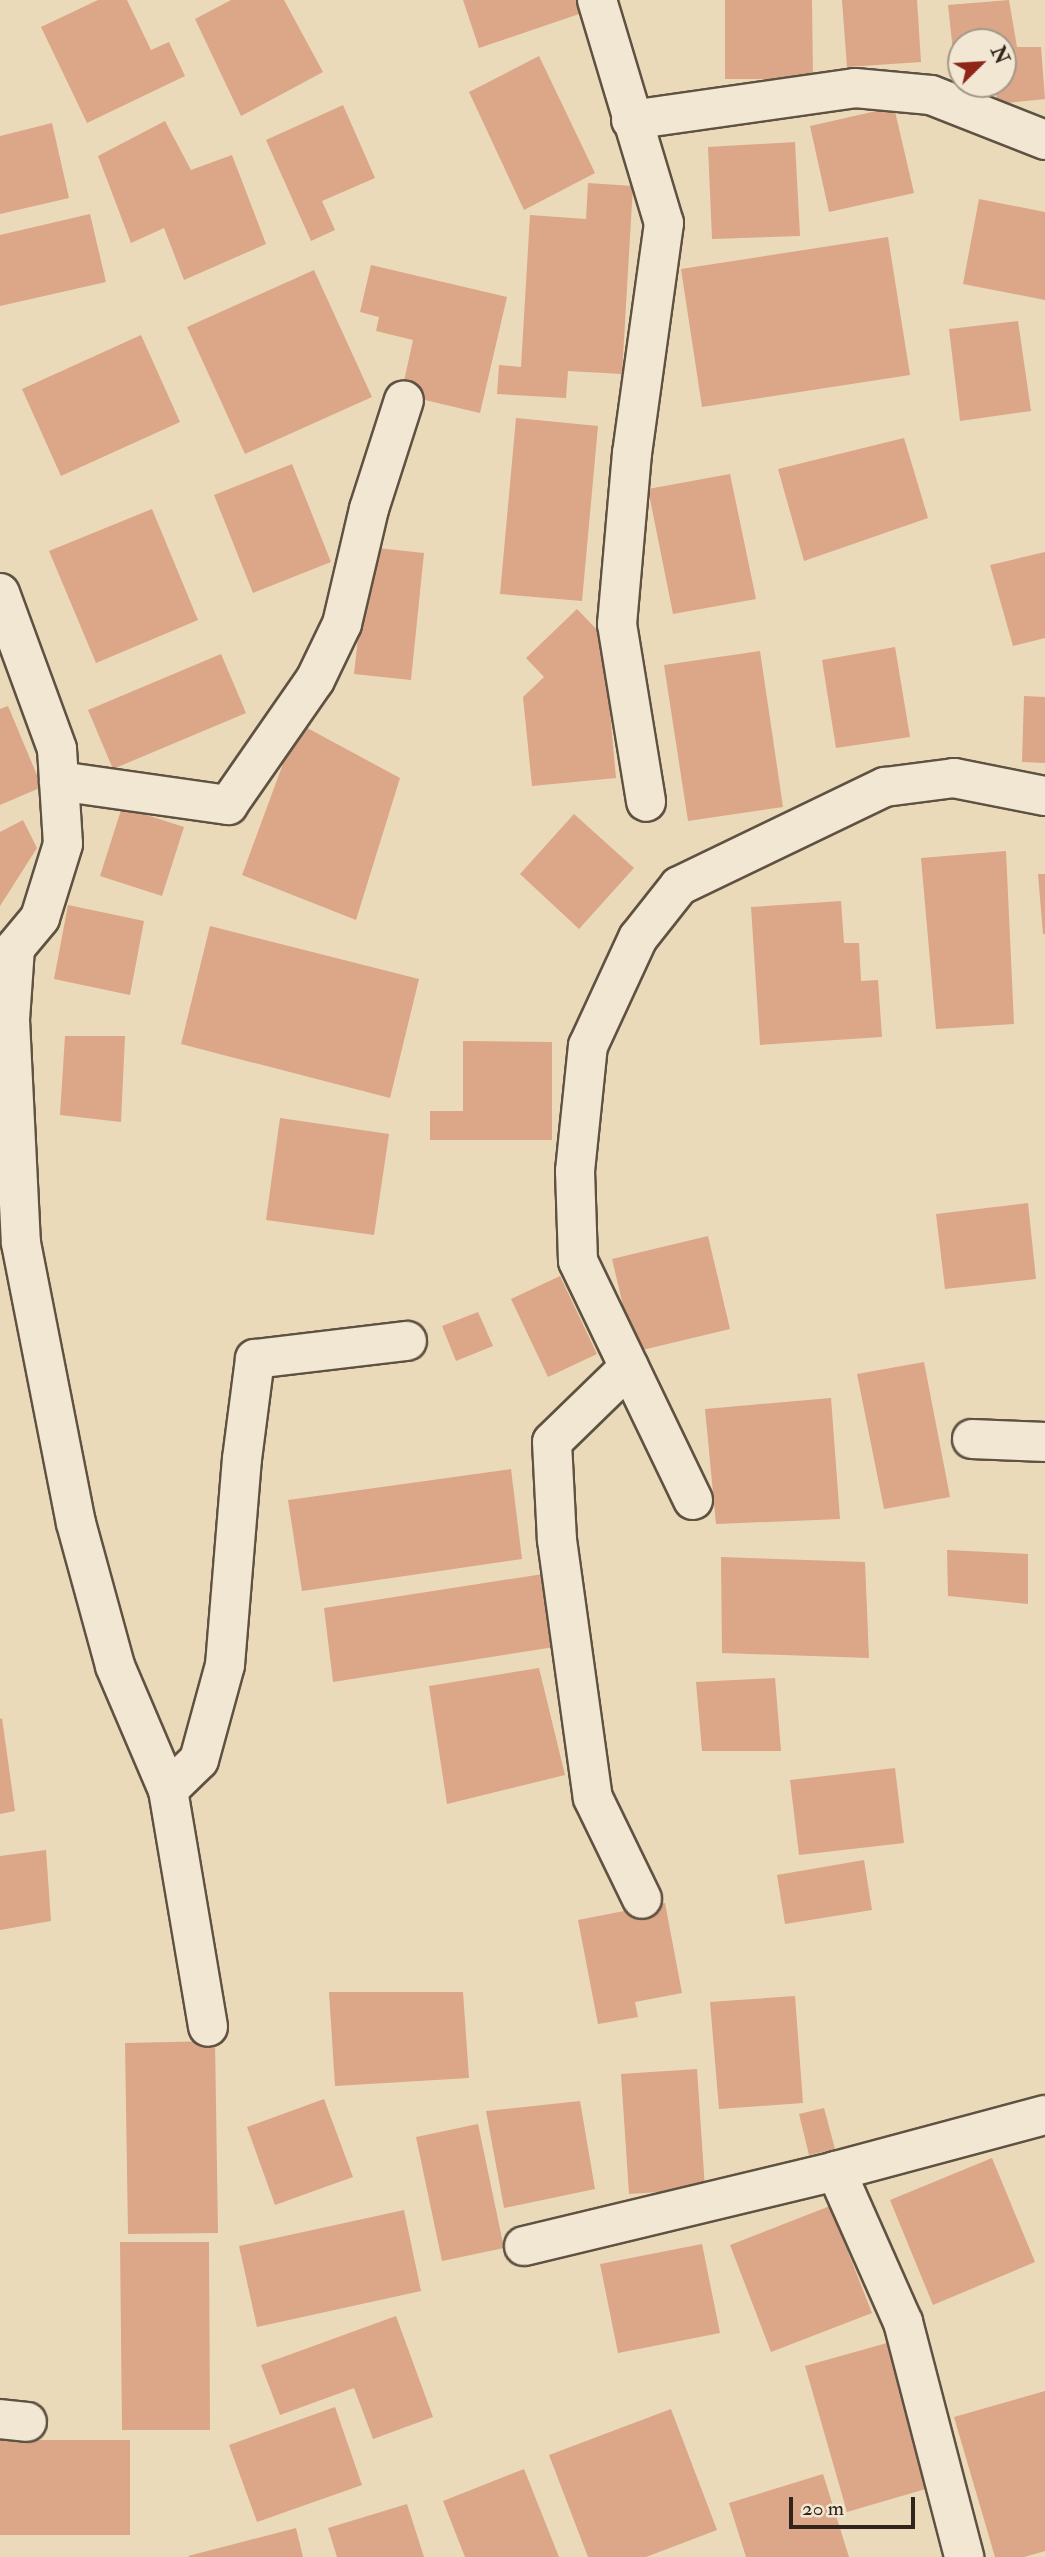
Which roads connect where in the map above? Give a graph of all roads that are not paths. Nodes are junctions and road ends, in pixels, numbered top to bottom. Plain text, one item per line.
1 (597, 0) edge
2 (631, 120) junction
3 (1045, 140) edge
4 (404, 400) dead end
5 (0, 593) edge
6 (59, 781) junction
7 (1045, 796) edge
8 (646, 802) dead end
9 (8, 957) edge
10 (407, 1341) dead end
11 (629, 1367) junction
12 (972, 1439) dead end
13 (1045, 1442) edge
14 (693, 1500) dead end
15 (168, 1790) junction
16 (642, 1899) dead end
17 (208, 2027) dead end
18 (1045, 2115) edge
19 (836, 2172) junction
20 (524, 2246) dead end
21 (964, 2557) edge

1 - 2 street
2 - 3 street
2 - 8 street
4 - 6 street
5 - 6 street
6 - 9 street
7 - 11 street
9 - 15 street
10 - 15 street
11 - 14 street
11 - 16 street
12 - 13 street
15 - 17 street
18 - 19 street
19 - 20 street
19 - 21 street

